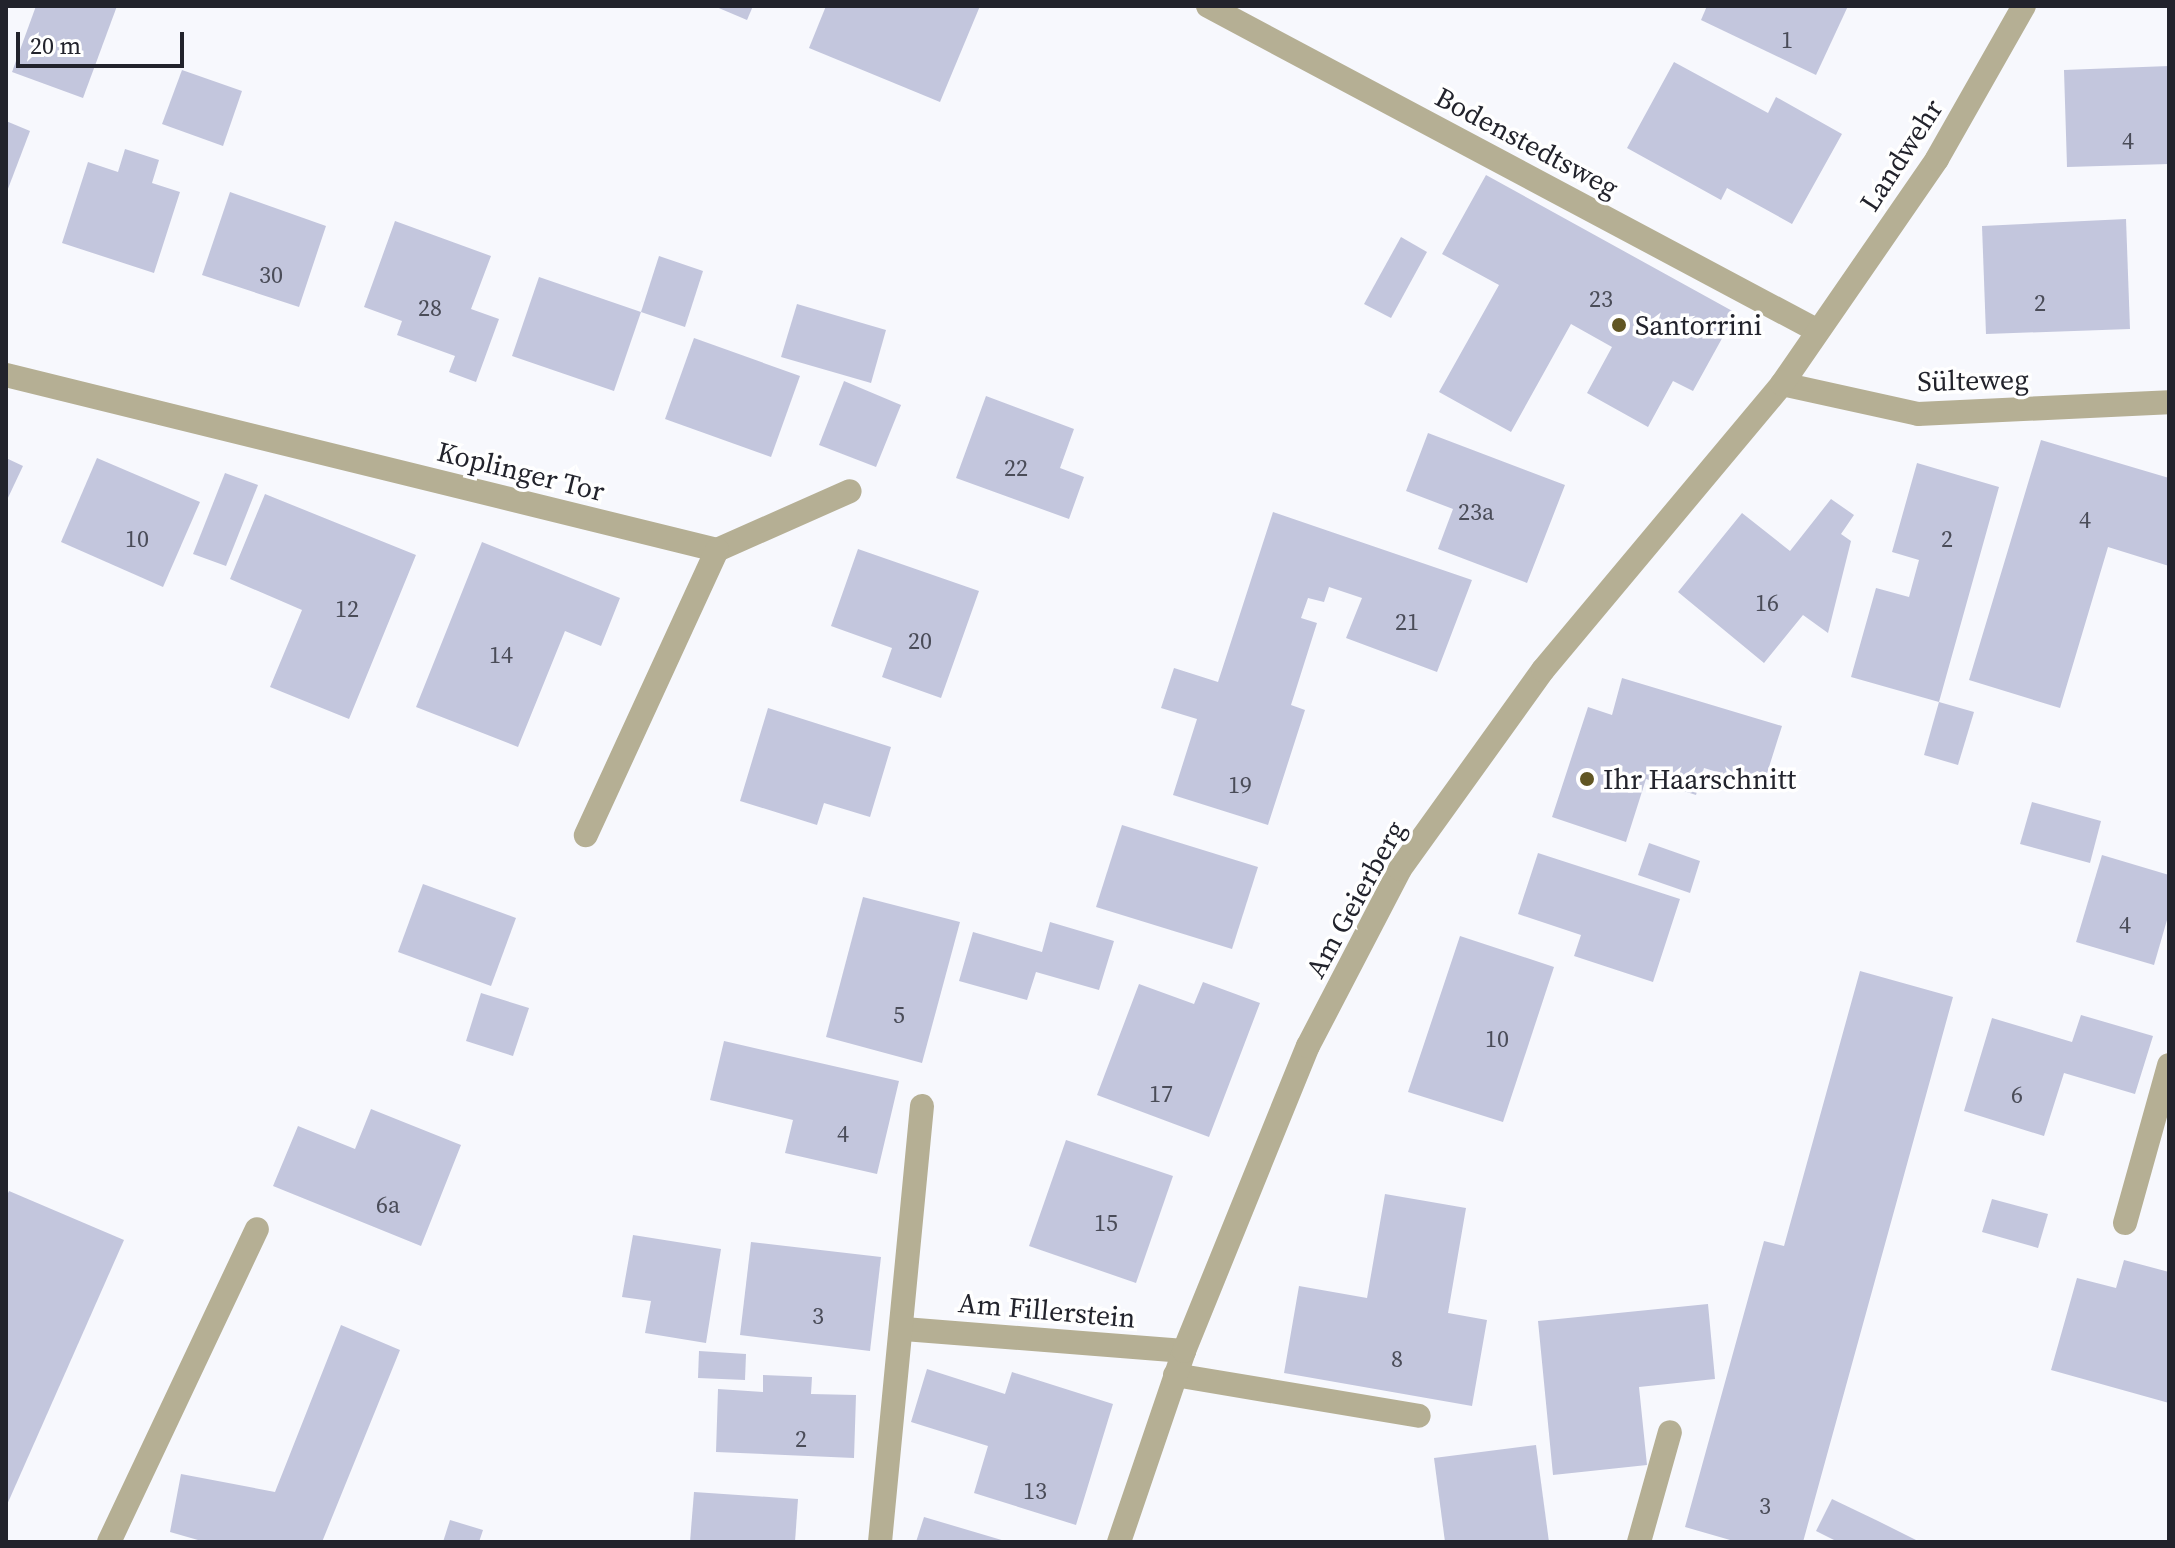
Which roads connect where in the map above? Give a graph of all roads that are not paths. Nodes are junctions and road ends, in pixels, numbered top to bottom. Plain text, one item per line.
1 (1208, 6) edge
2 (2024, 6) edge
3 (1818, 331) junction
4 (6, 375) edge
5 (1782, 384) junction
6 (2169, 402) edge
7 (850, 491) dead end
8 (717, 550) junction
9 (586, 835) dead end
10 (2169, 1065) edge
11 (922, 1106) dead end
12 (2125, 1223) dead end
13 (257, 1229) dead end
14 (904, 1329) junction
15 (1184, 1351) junction
16 (1175, 1375) junction
17 (1419, 1416) dead end
18 (1670, 1432) dead end
19 (109, 1542) edge
20 (880, 1542) edge
21 (1119, 1542) edge
22 (1639, 1542) edge

1 - 3 street, Bodenstedtsweg
2 - 3 street, Landwehr
3 - 5 street, Am Geierberg
4 - 8 street, Koplinger Tor
5 - 6 street, Sülteweg
5 - 15 street, Am Geierberg
7 - 8 street
8 - 9 street
10 - 12 street
11 - 14 street
13 - 19 street
14 - 15 street, Am Fillerstein
14 - 20 street
15 - 16 street, Am Geierberg
16 - 17 street
16 - 21 street, Am Geierberg
18 - 22 street

